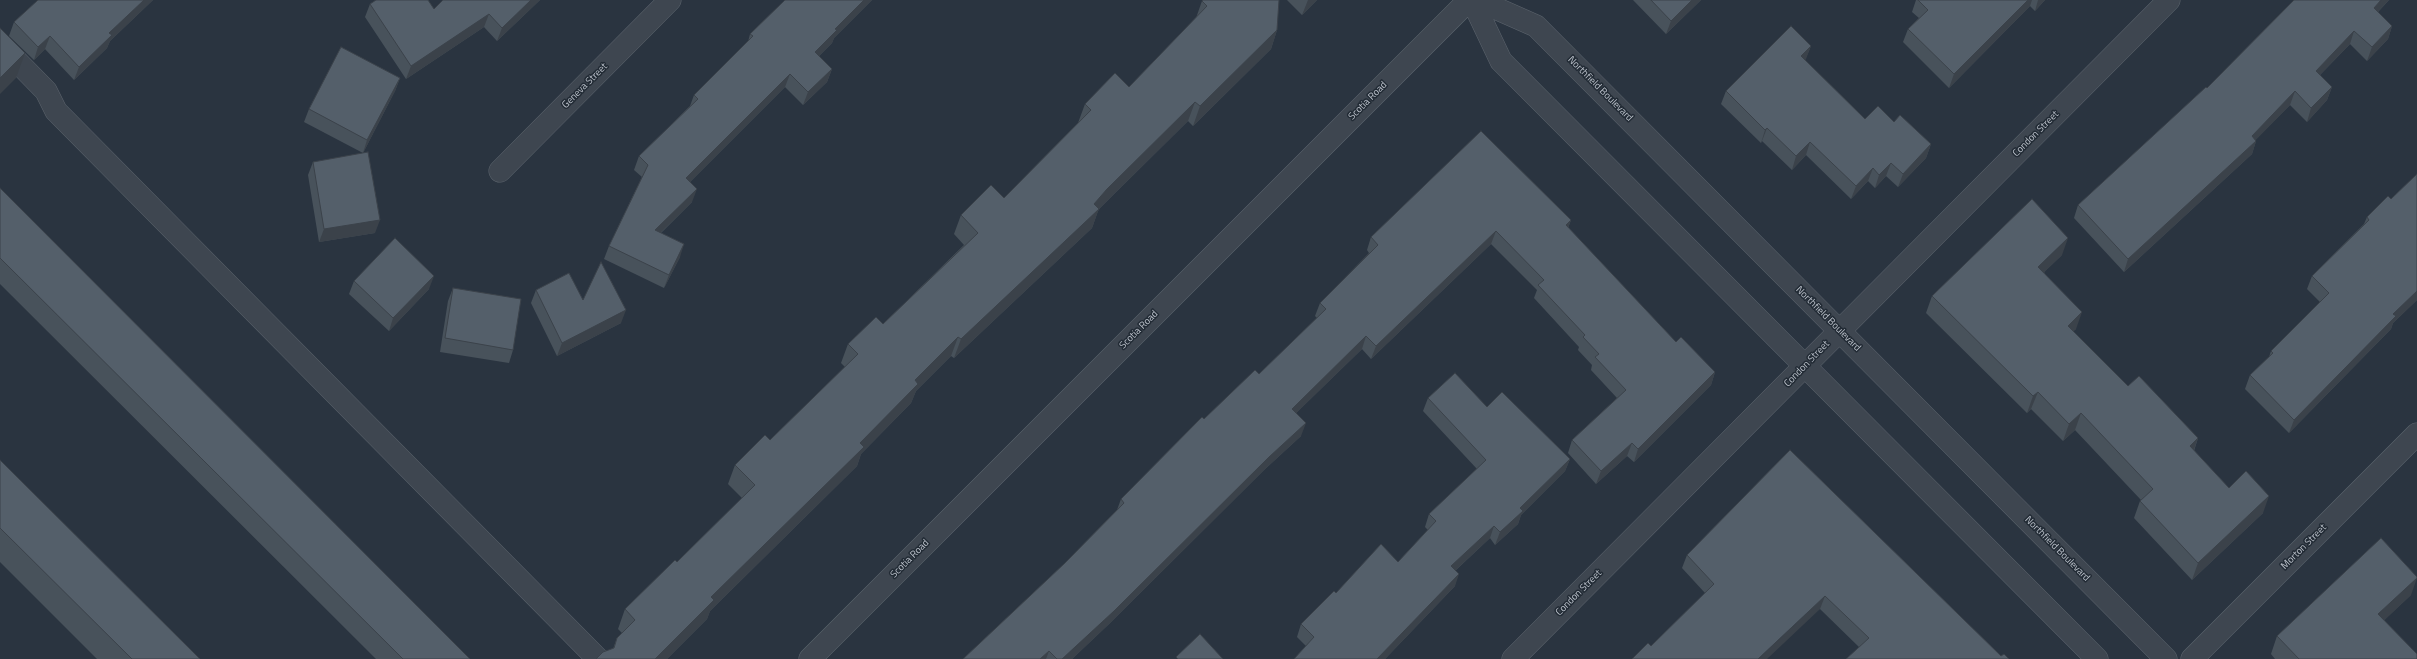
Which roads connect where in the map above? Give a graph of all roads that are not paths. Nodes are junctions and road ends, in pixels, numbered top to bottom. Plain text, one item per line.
1 (670, 0) edge
2 (1469, 0) edge
3 (1472, 0) edge
4 (1477, 0) edge
5 (2169, 0) edge
6 (0, 44) edge
7 (500, 171) dead end
8 (1840, 331) junction
9 (1805, 366) junction
10 (2417, 434) edge
11 (598, 659) edge
12 (810, 659) edge
13 (1513, 659) edge
14 (2096, 659) edge
15 (2166, 659) edge
16 (2192, 659) edge

1 - 7 street, Geneva Street
2 - 12 street, Scotia Road
3 - 9 street
4 - 8 street, Northfield Boulevard
5 - 8 street, Condon Street
6 - 11 street
8 - 9 street, Condon Street
8 - 15 street, Northfield Boulevard
9 - 13 street, Condon Street
9 - 14 street
10 - 16 street, Morton Street

